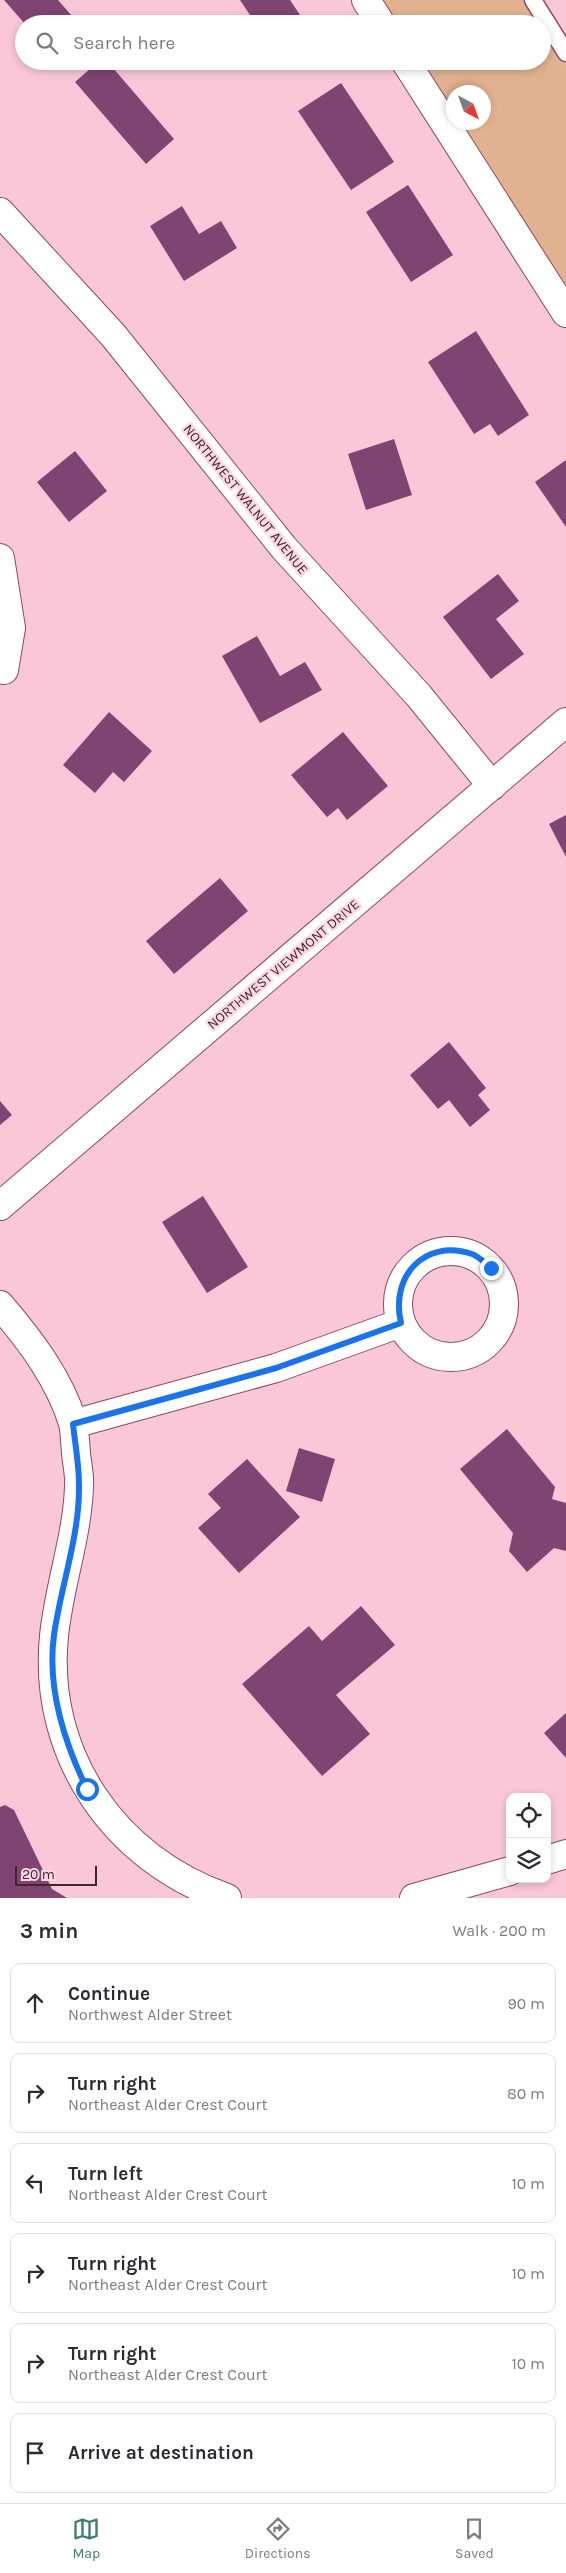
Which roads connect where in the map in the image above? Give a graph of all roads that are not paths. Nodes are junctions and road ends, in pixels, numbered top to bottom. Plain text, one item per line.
1 (366, 0) edge
2 (533, 0) edge
3 (375, 15) edge
4 (542, 15) edge
5 (551, 29) edge
6 (566, 53) edge
7 (411, 70) edge
8 (0, 212) edge
9 (566, 313) edge
10 (0, 558) edge
11 (4, 670) dead end
12 (566, 722) edge
13 (492, 786) junction
14 (0, 1206) edge
15 (0, 1305) edge
16 (401, 1323) dead end
17 (73, 1424) junction
18 (566, 1854) edge
19 (551, 1859) edge
20 (506, 1872) edge
21 (227, 1898) edge
22 (414, 1898) edge

1 - 3 street
2 - 4 lane
5 - 6 lane
7 - 9 street
8 - 13 street, NORTHWEST WALNUT AVENUE
10 - 11 street
12 - 13 street, NORTHWEST VIEWMONT DRIVE
13 - 14 street, NORTHWEST VIEWMONT DRIVE
15 - 17 street
16 - 17 street
17 - 21 street
18 - 19 street
20 - 22 street

